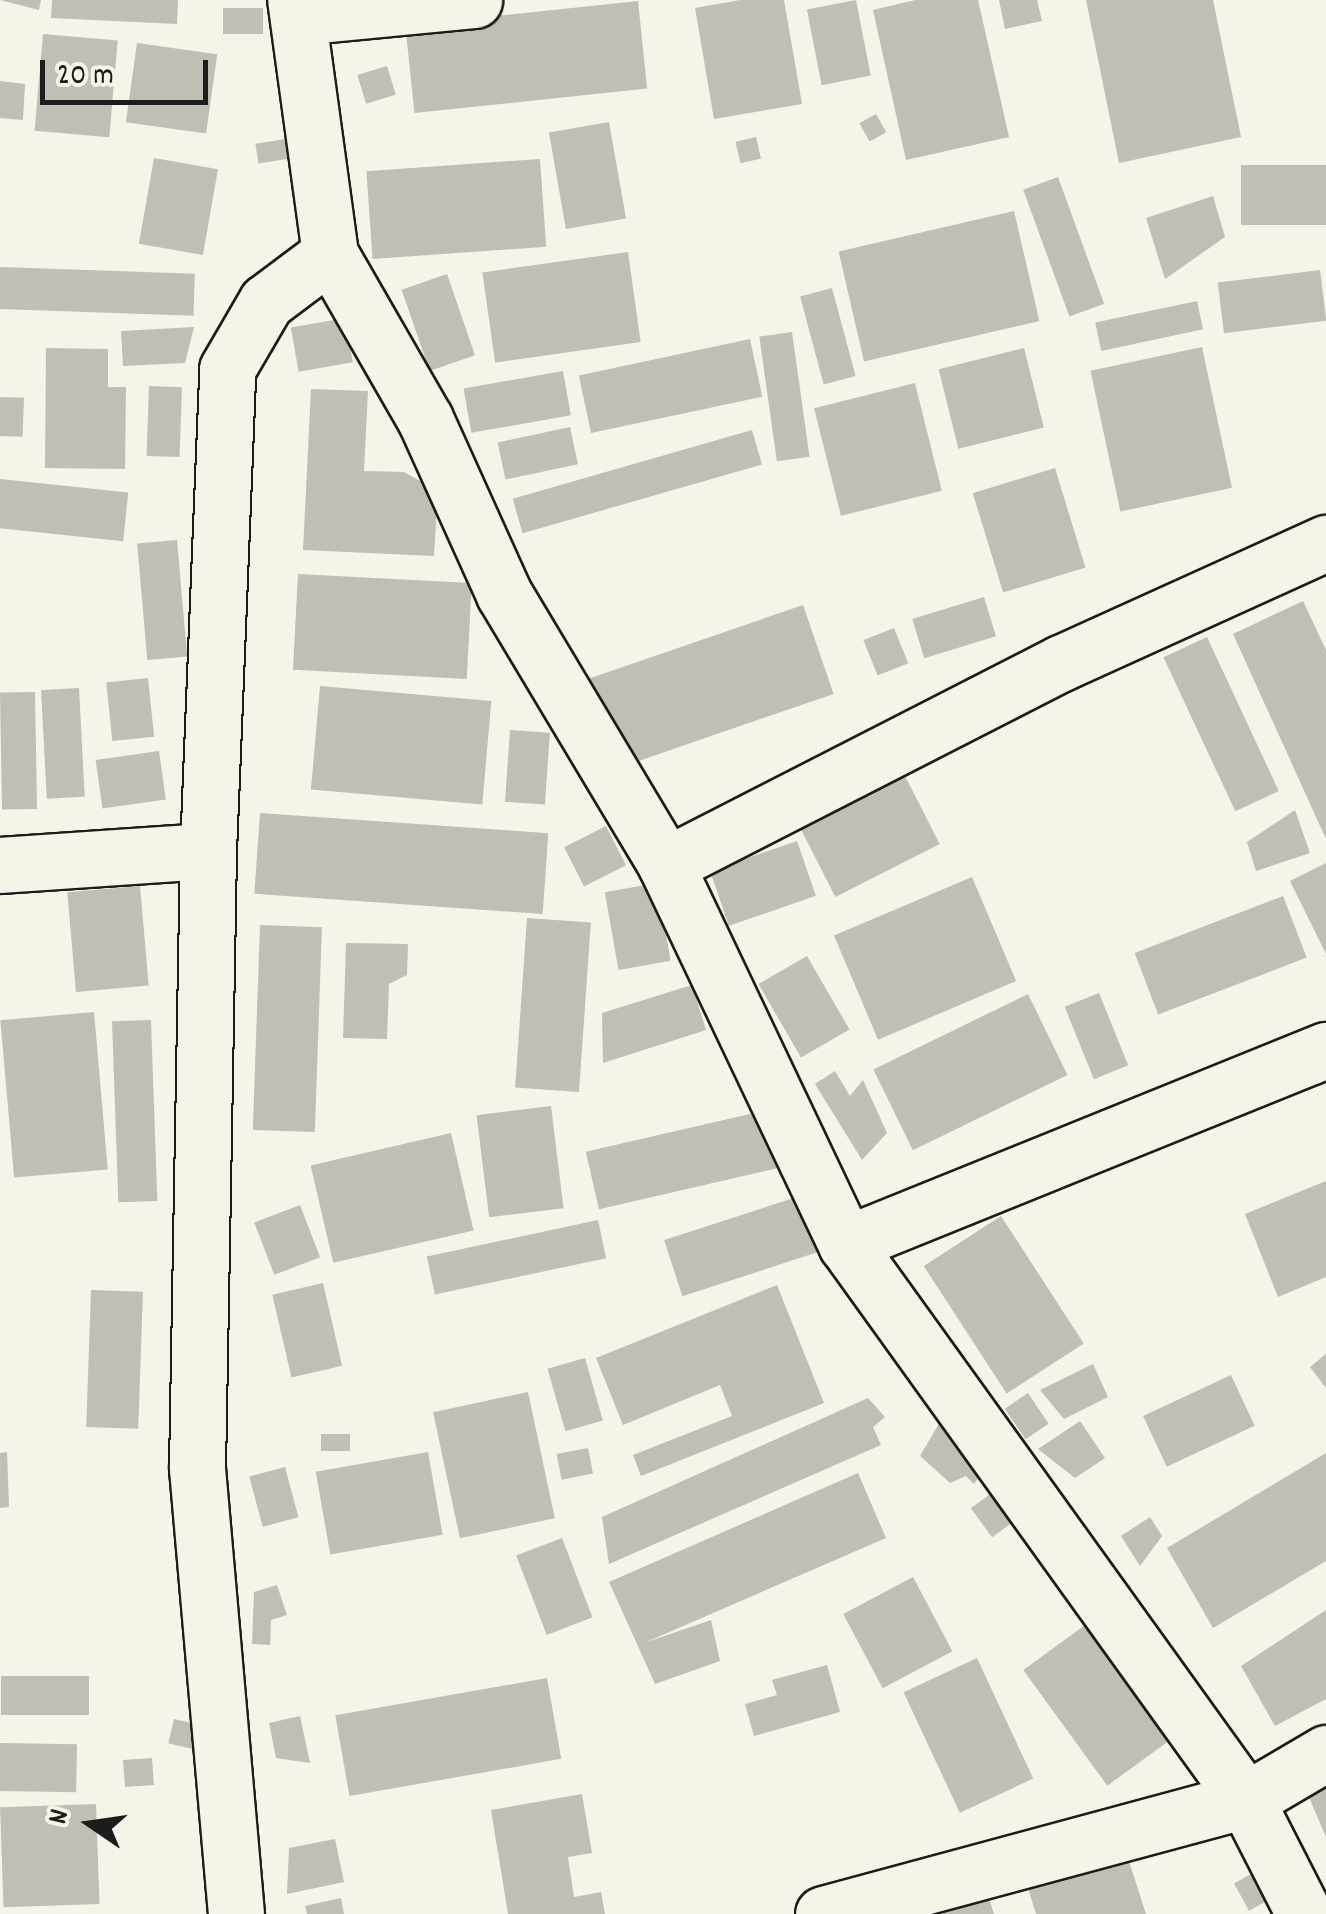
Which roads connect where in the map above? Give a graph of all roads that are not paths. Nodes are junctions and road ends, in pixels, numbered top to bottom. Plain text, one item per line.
1 (474, 0) edge
2 (297, 9) edge
3 (330, 254) junction
4 (1326, 543) edge
5 (208, 851) junction
6 (0, 865) edge
7 (666, 865) junction
8 (1326, 1050) edge
9 (846, 1244) junction
10 (1326, 1753) edge
11 (1246, 1800) junction
12 (236, 1914) edge
13 (823, 1914) edge
14 (1304, 1914) edge

1 - 2 street
2 - 3 street
3 - 5 street
3 - 7 street
4 - 7 street
5 - 6 street
5 - 12 street
7 - 9 street
8 - 9 street
9 - 11 street
10 - 11 street
11 - 13 street
11 - 14 street

